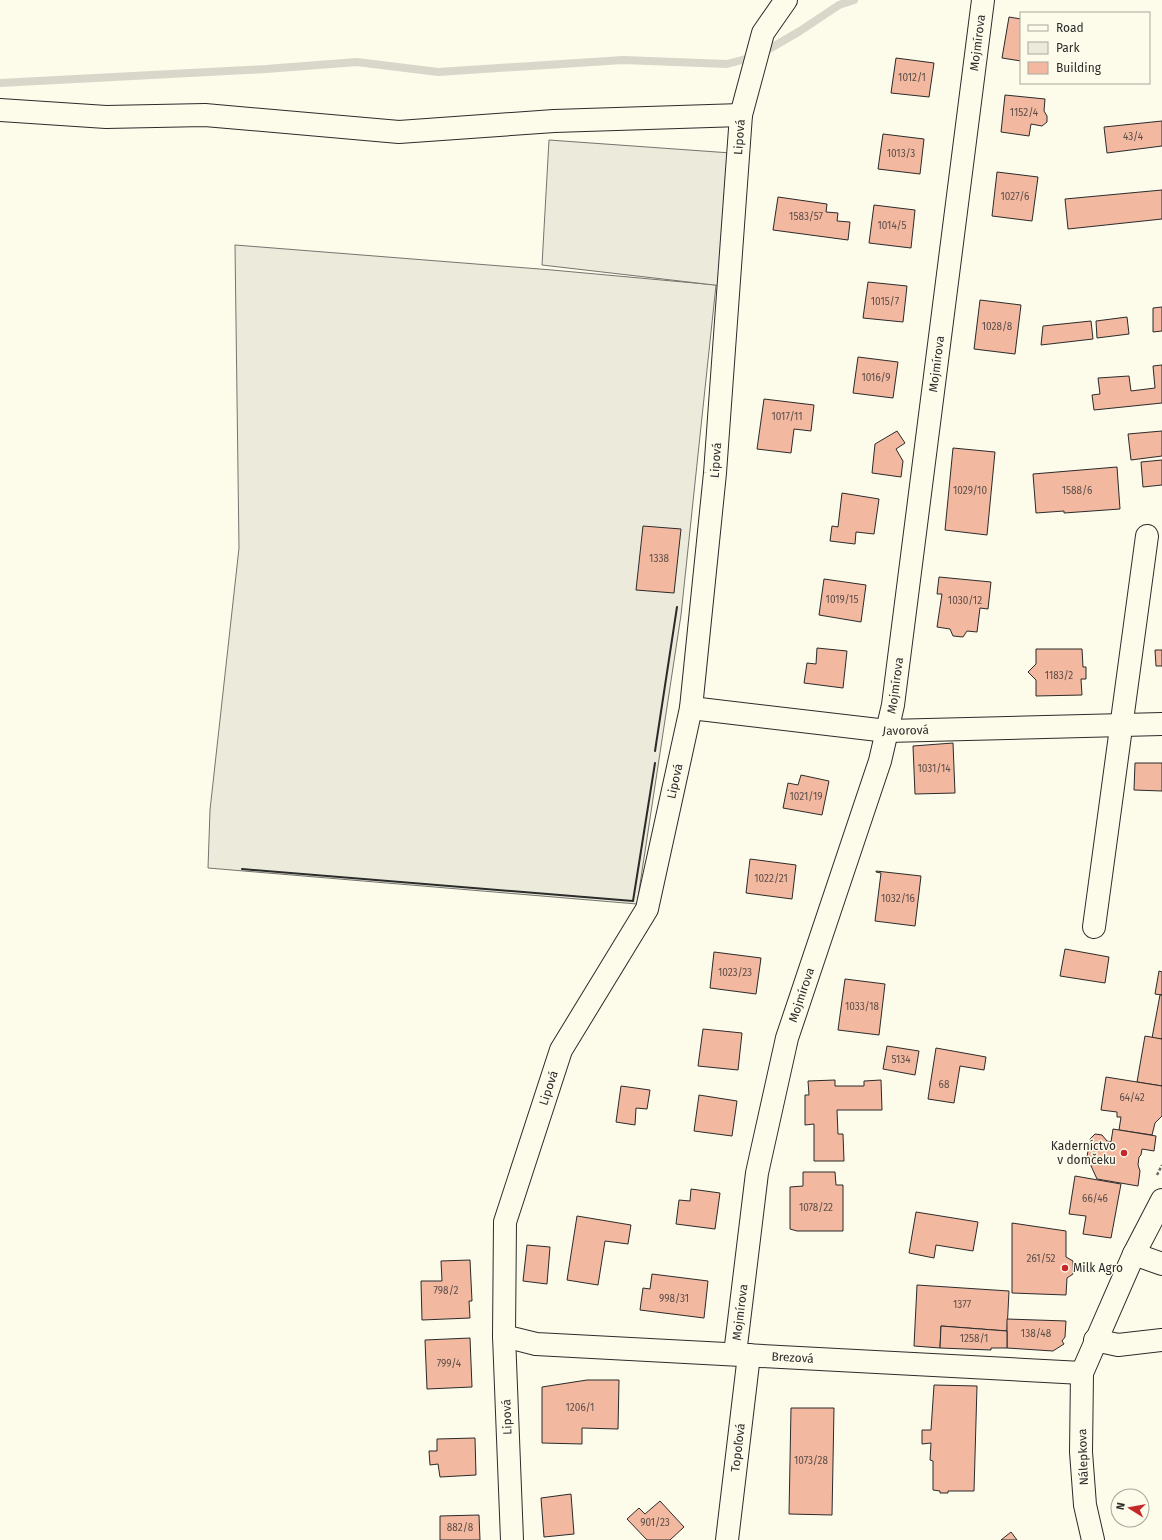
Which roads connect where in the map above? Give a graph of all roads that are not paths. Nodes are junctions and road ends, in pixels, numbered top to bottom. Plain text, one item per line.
1 (786, 0) edge
2 (984, 0) edge
3 (0, 110) edge
4 (741, 115) junction
5 (1147, 536) dead end
6 (691, 708) junction
7 (1162, 724) edge
8 (1121, 725) junction
9 (887, 731) junction
10 (1094, 927) dead end
11 (1162, 1200) edge
12 (1134, 1254) junction
13 (1162, 1264) edge
14 (504, 1336) junction
15 (1095, 1340) junction
16 (1162, 1340) edge
17 (742, 1355) junction
18 (1082, 1373) junction
19 (512, 1540) edge
20 (727, 1540) edge
21 (1093, 1540) edge

1 - 4 street, Lipová
2 - 9 street, Mojmírova
3 - 4 street
4 - 6 street, Lipová
5 - 8 street
6 - 9 street, Javorová
6 - 14 street, Lipová
7 - 8 street, Javorová
8 - 9 street, Javorová
8 - 10 street
9 - 17 street, Mojmírova
11 - 12 street
12 - 13 street
12 - 15 street
14 - 17 street, Brezová
14 - 19 street, Lipová
15 - 16 street
15 - 18 street
17 - 18 street, Brezová
17 - 20 street, Topoľová
18 - 21 street, Nálepkova

